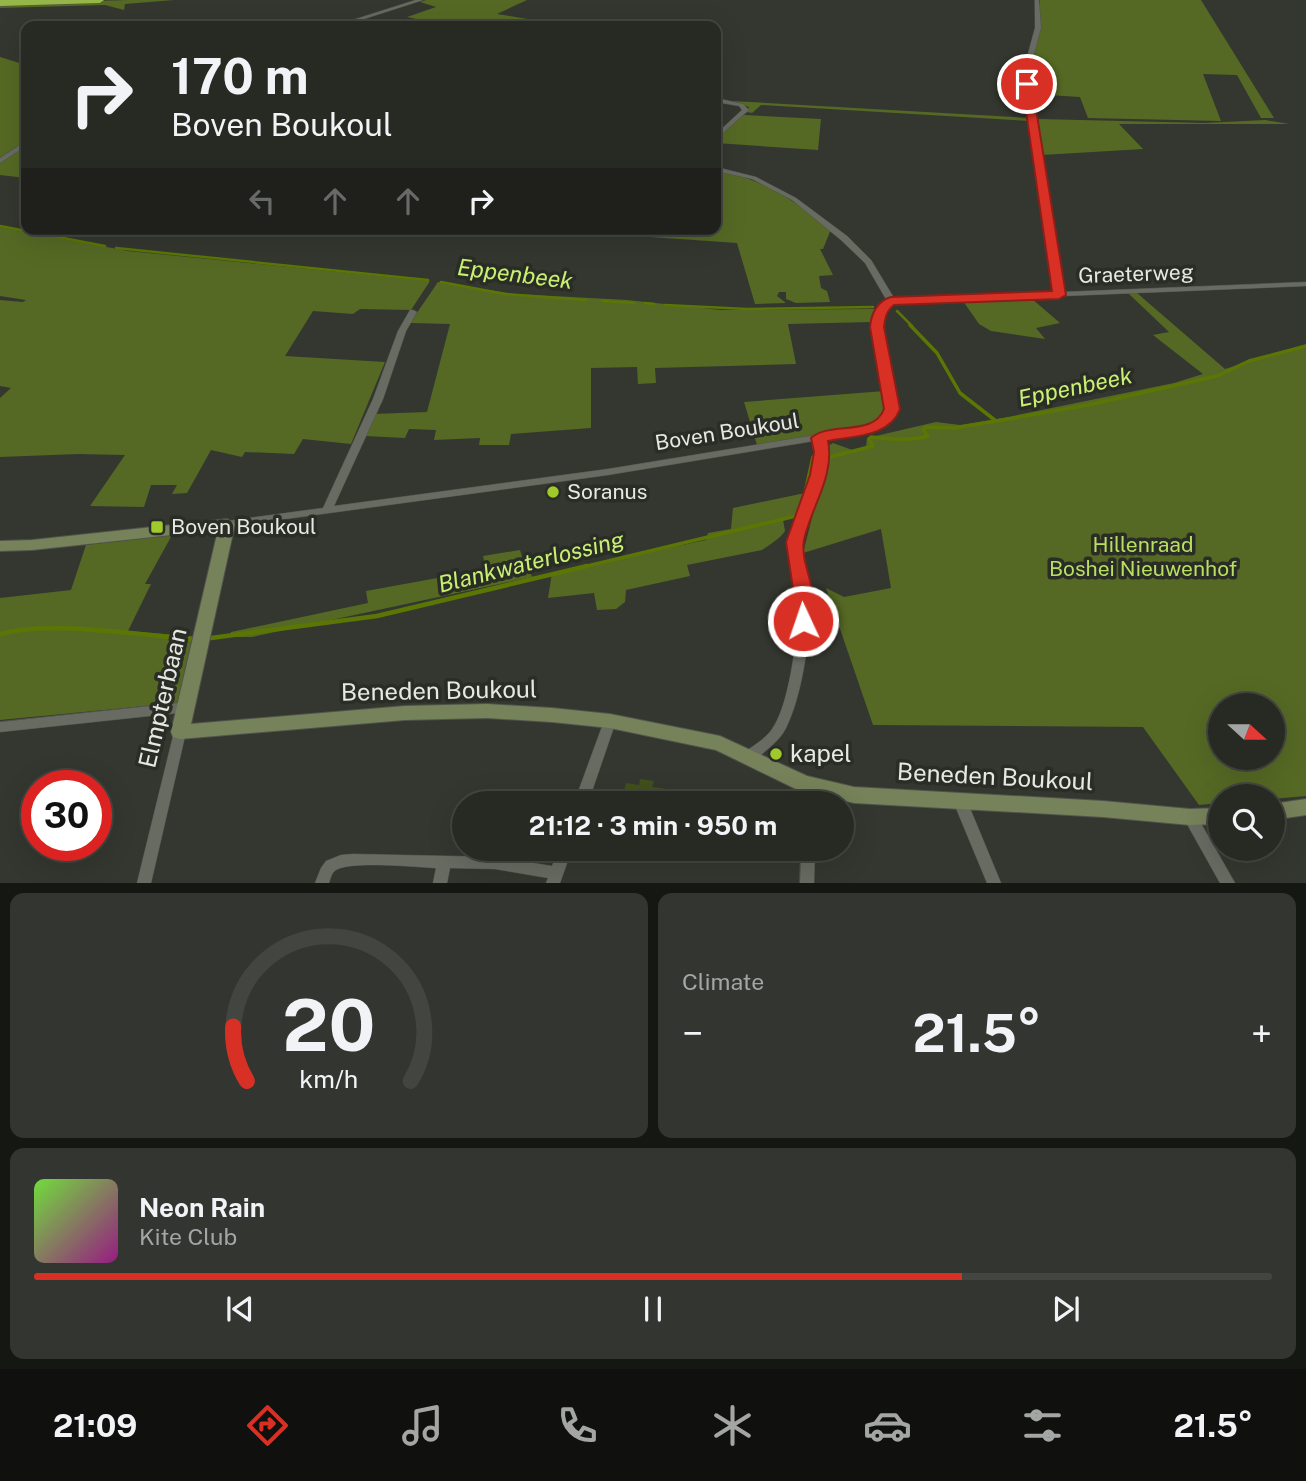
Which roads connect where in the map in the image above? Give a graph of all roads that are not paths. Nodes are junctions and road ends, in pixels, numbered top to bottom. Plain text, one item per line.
1 (18, 0) edge
2 (100, 0) edge
3 (421, 0) edge
4 (1037, 0) edge
5 (0, 2) edge
6 (353, 21) edge
7 (721, 101) edge
8 (721, 131) edge
9 (21, 146) edge
10 (0, 161) edge
11 (721, 170) edge
12 (1306, 284) edge
13 (1059, 295) junction
14 (888, 303) junction
15 (413, 312) dead end
16 (819, 438) junction
17 (327, 510) junction
18 (227, 524) junction
19 (0, 545) edge
20 (187, 707) junction
21 (610, 721) junction
22 (0, 727) edge
23 (180, 732) junction
24 (751, 755) junction
25 (803, 783) junction
26 (585, 791) edge
27 (804, 791) edge
28 (960, 801) junction
29 (1306, 807) edge
30 (1285, 810) edge
31 (1208, 816) edge
32 (1190, 817) junction
33 (561, 861) edge
34 (808, 861) edge
35 (444, 862) junction
36 (555, 878) edge
37 (144, 883) edge
38 (323, 883) edge
39 (440, 883) edge
40 (807, 883) edge
41 (994, 883) edge
42 (1228, 883) edge

1 - 5 highway
2 - 5 highway
3 - 6 street
4 - 13 street
7 - 8 street
9 - 10 street
11 - 14 street
12 - 13 street, Graeterweg
13 - 14 street, Graeterweg
14 - 16 street, Boven Boukoul
15 - 17 street
16 - 17 street, Boven Boukoul
16 - 24 street
17 - 18 street, Boven Boukoul
18 - 19 street, Boven Boukoul
18 - 20 street, Elmpterbaan
20 - 22 street
20 - 23 street, Elmpterbaan
21 - 23 street, Beneden Boukoul
21 - 24 street, Beneden Boukoul
21 - 26 street
23 - 37 street, Elmpterbaan
24 - 25 street, Beneden Boukoul
25 - 27 street
25 - 28 street, Beneden Boukoul
28 - 32 street, Beneden Boukoul
28 - 41 street
29 - 30 street
31 - 32 street, Beneden Boukoul
32 - 42 street
33 - 36 street
34 - 40 street
35 - 36 street
35 - 38 street
35 - 39 street

